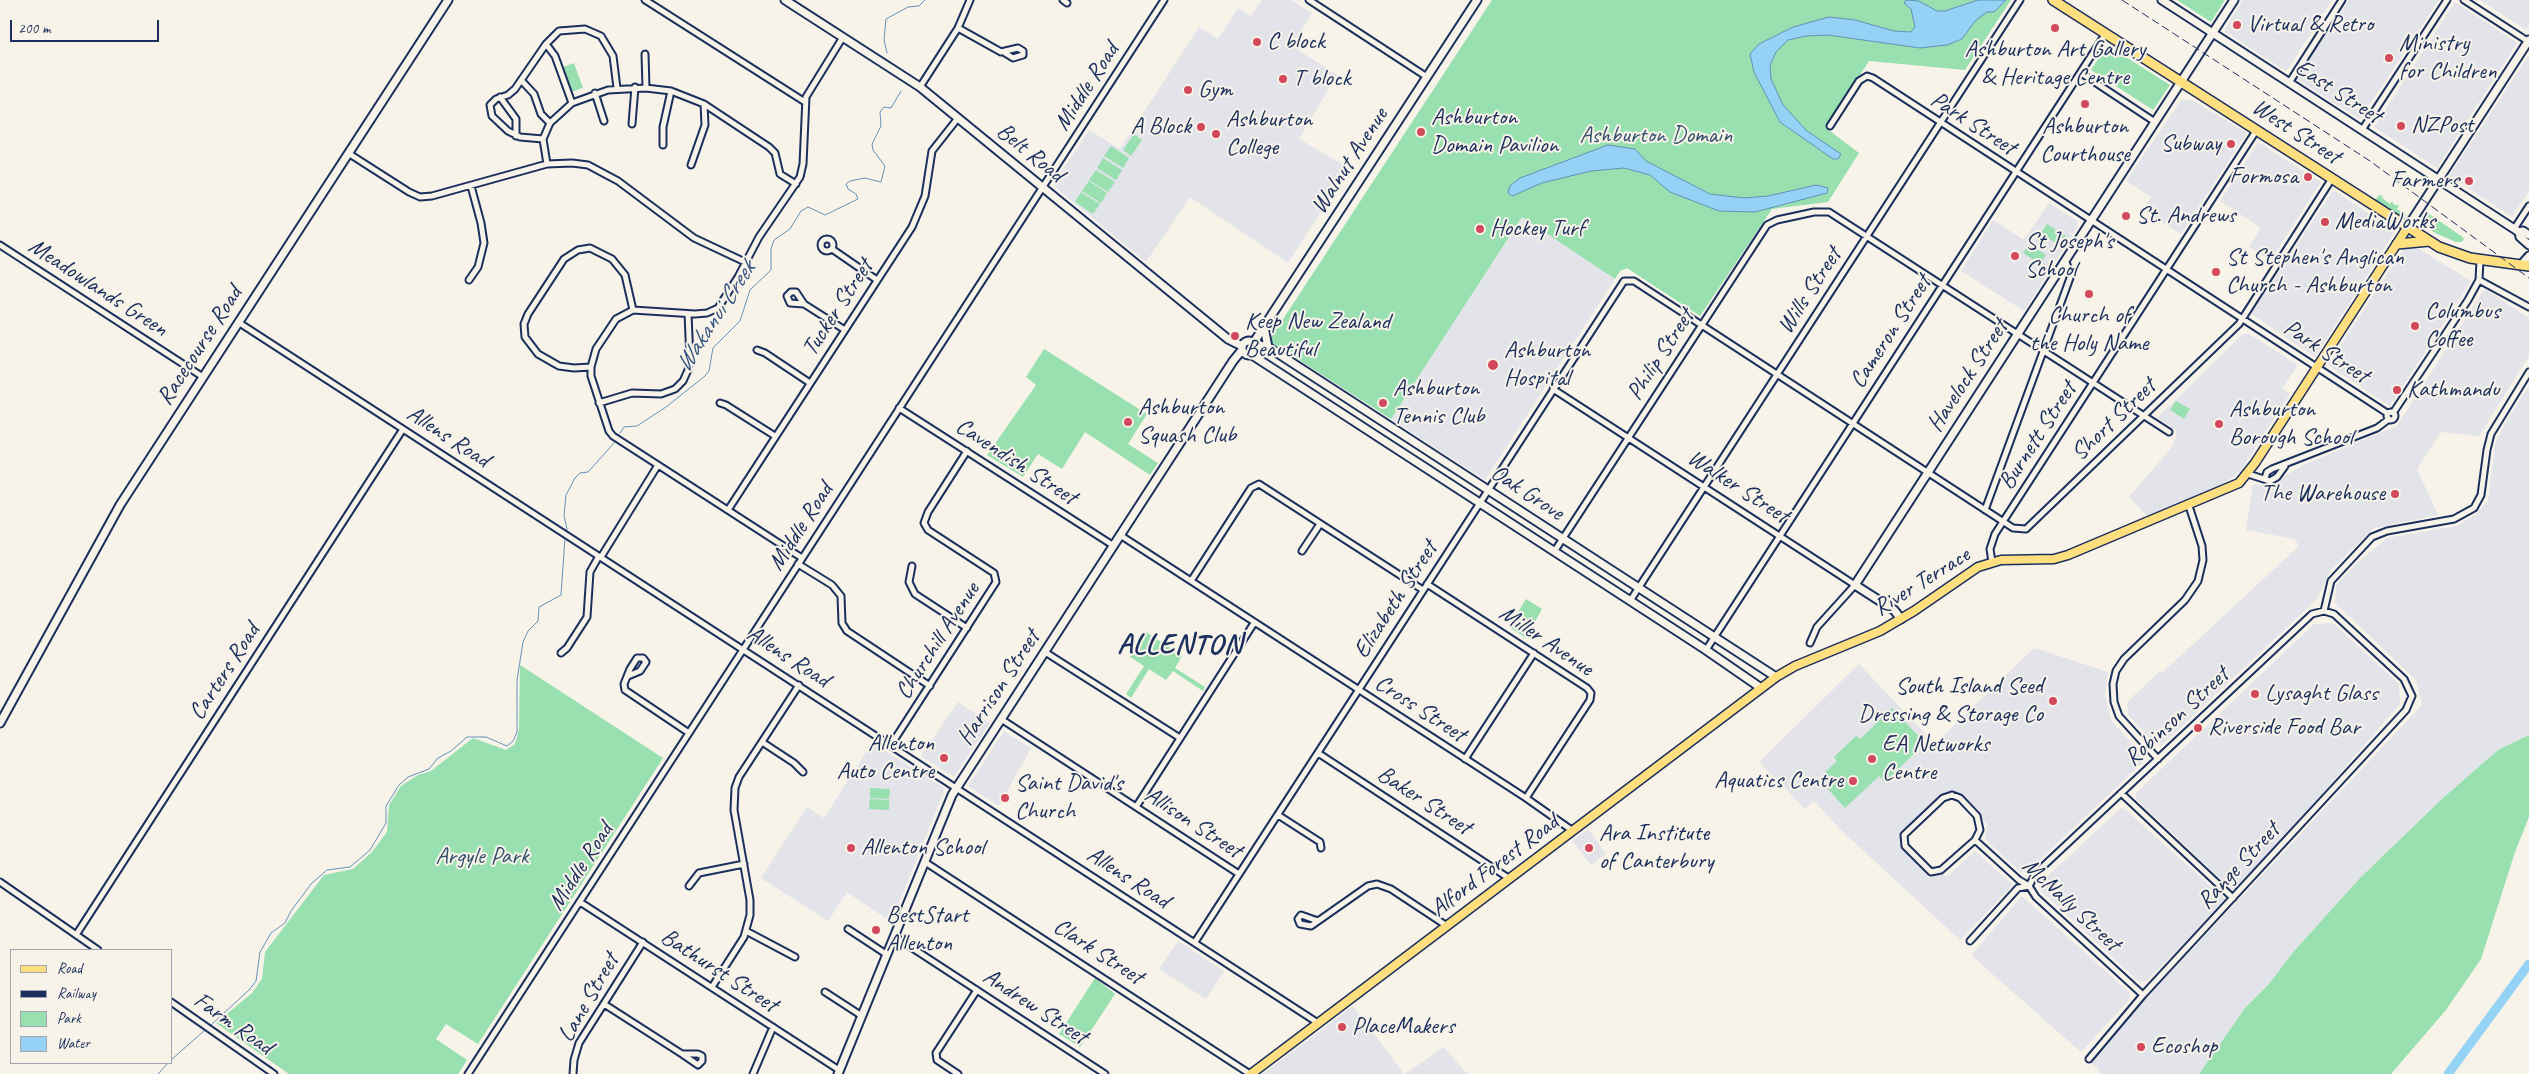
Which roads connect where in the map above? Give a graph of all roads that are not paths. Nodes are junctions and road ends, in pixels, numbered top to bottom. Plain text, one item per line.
1 (448, 0) edge
2 (645, 0) edge
3 (785, 0) edge
4 (970, 0) edge
5 (1164, 0) edge
6 (1309, 0) edge
7 (1476, 0) edge
8 (2020, 0) edge
9 (2053, 0) edge
10 (2162, 0) edge
11 (2234, 0) edge
12 (2342, 0) edge
13 (2446, 0) edge
14 (2464, 0) edge
15 (1316, 2) edge
16 (958, 28) junction
17 (2106, 33) junction
18 (2212, 33) junction
19 (843, 37) junction
20 (2529, 41) edge
21 (546, 44) junction
22 (1005, 53) dead end
23 (645, 54) dead end
24 (2081, 73) junction
25 (1427, 77) junction
26 (521, 80) junction
27 (2181, 82) junction
28 (2289, 83) junction
29 (634, 87) junction
30 (920, 87) junction
31 (617, 88) junction
32 (646, 88) junction
33 (671, 92) junction
34 (595, 93) junction
35 (500, 97) junction
36 (805, 102) junction
37 (572, 103) junction
38 (704, 104) junction
39 (958, 118) junction
40 (604, 121) dead end
41 (2155, 122) junction
42 (550, 123) junction
43 (1940, 123) junction
44 (632, 124) dead end
45 (1830, 126) dead end
46 (2362, 130) junction
47 (2256, 131) junction
48 (516, 136) junction
49 (543, 139) junction
50 (663, 145) dead end
51 (348, 153) junction
52 (546, 164) junction
53 (691, 165) dead end
54 (2016, 172) junction
55 (2331, 180) junction
56 (2439, 180) junction
57 (796, 184) junction
58 (471, 186) junction
59 (1042, 187) junction
60 (2529, 206) edge
61 (2091, 221) junction
62 (2407, 228) junction
63 (2517, 231) junction
64 (2529, 235) edge
65 (1867, 236) junction
66 (2429, 241) junction
67 (2397, 244) junction
68 (0, 245) edge
69 (2529, 245) edge
70 (832, 249) dead end
71 (2529, 256) edge
72 (2065, 260) junction
73 (2480, 260) junction
74 (744, 262) junction
75 (2525, 265) edge
76 (2166, 270) junction
77 (469, 280) dead end
78 (877, 280) junction
79 (2479, 280) junction
80 (1942, 285) junction
81 (804, 304) dead end
82 (2529, 307) edge
83 (633, 310) junction
84 (688, 314) junction
85 (2242, 319) junction
86 (238, 322) junction
87 (1702, 325) junction
88 (1264, 327) junction
89 (845, 330) junction
90 (2018, 334) junction
91 (1255, 343) junction
92 (1268, 347) junction
93 (1242, 348) junction
94 (756, 350) dead end
95 (2043, 351) junction
96 (1252, 355) junction
97 (590, 367) junction
98 (2317, 368) junction
99 (2529, 372) edge
100 (1777, 374) junction
101 (202, 377) junction
102 (810, 383) junction
103 (2093, 383) junction
104 (1553, 389) junction
105 (600, 403) junction
106 (720, 403) dead end
107 (899, 408) junction
108 (2390, 415) junction
109 (2144, 416) junction
110 (1853, 423) junction
111 (403, 429) junction
112 (2169, 432) dead end
113 (775, 436) junction
114 (1628, 438) junction
115 (967, 451) junction
116 (658, 465) junction
117 (2284, 466) junction
118 (1928, 472) junction
119 (2248, 474) junction
120 (2265, 478) junction
121 (1704, 487) junction
122 (1488, 490) junction
123 (1479, 504) junction
124 (2189, 506) junction
125 (728, 510) junction
126 (1985, 510) junction
127 (2003, 522) junction
128 (1320, 524) junction
129 (1120, 535) junction
130 (1780, 536) junction
131 (1563, 539) junction
132 (1114, 546) junction
133 (1302, 551) dead end
134 (1554, 552) junction
135 (600, 556) junction
136 (802, 558) junction
137 (1992, 562) junction
138 (798, 564) junction
139 (912, 566) dead end
140 (1191, 581) junction
141 (1427, 584) junction
142 (1855, 585) junction
143 (1638, 588) junction
144 (1423, 590) junction
145 (1630, 601) junction
146 (2324, 611) junction
147 (1901, 619) junction
148 (1254, 622) junction
149 (967, 628) junction
150 (1715, 637) junction
151 (1810, 643) dead end
152 (743, 649) junction
153 (1706, 650) junction
154 (1045, 652) junction
155 (561, 653) dead end
156 (1534, 653) junction
157 (628, 676) dead end
158 (1776, 677) junction
159 (799, 685) junction
160 (930, 686) junction
161 (1761, 688) junction
162 (1359, 690) junction
163 (1001, 719) junction
164 (0, 722) edge
165 (689, 733) junction
166 (1180, 738) junction
167 (762, 742) junction
168 (891, 745) junction
169 (1318, 753) junction
170 (1465, 759) junction
171 (2158, 759) junction
172 (803, 772) dead end
173 (957, 788) junction
174 (2121, 793) junction
175 (1526, 798) junction
176 (1136, 807) junction
177 (1278, 814) junction
178 (1573, 831) junction
179 (1975, 840) junction
180 (1321, 848) dead end
181 (925, 862) junction
182 (744, 864) junction
183 (1240, 874) junction
184 (1510, 879) junction
185 (0, 882) edge
186 (689, 886) dead end
187 (2029, 886) junction
188 (2233, 898) junction
189 (580, 902) junction
190 (1318, 921) dead end
191 (1447, 926) junction
192 (848, 929) dead end
193 (746, 931) junction
194 (76, 935) junction
195 (894, 936) junction
196 (643, 942) junction
197 (1195, 942) junction
198 (1970, 942) dead end
199 (97, 949) edge
200 (886, 954) junction
201 (795, 957) dead end
202 (712, 987) junction
203 (977, 990) junction
204 (825, 992) dead end
205 (2143, 996) junction
206 (172, 1003) edge
207 (604, 1004) junction
208 (862, 1016) junction
209 (1318, 1023) junction
210 (773, 1027) junction
211 (682, 1054) dead end
212 (2089, 1059) dead end
213 (838, 1072) edge
214 (274, 1074) edge
215 (468, 1074) edge
216 (573, 1074) edge
217 (753, 1074) edge
218 (958, 1074) edge
219 (1105, 1074) edge
220 (1250, 1074) edge

1 - 51 street, Racecourse Road
2 - 36 street
3 - 19 street, Belt Road
4 - 16 street
5 - 59 street, Middle Road
6 - 15 street
7 - 25 street, Walnut Avenue
8 - 43 street, Wills Street
9 - 17 highway, West Street
10 - 18 street, East Street
11 - 18 street, Havelock Street
12 - 28 street
13 - 46 street
14 - 20 street
15 - 25 street
16 - 22 street
16 - 30 street
17 - 24 street, Cameron Street
17 - 27 highway, West Street
18 - 27 street, Havelock Street
18 - 28 street, East Street
19 - 30 street, Belt Road
19 - 36 street
20 - 56 street
21 - 26 street
21 - 31 street
21 - 37 street
23 - 32 street
24 - 41 street
24 - 54 street, Cameron Street
25 - 88 street, Walnut Avenue
26 - 35 street
26 - 42 street
27 - 41 street, Havelock Street
27 - 47 highway, West Street
28 - 46 street, East Street
29 - 31 street
29 - 32 street
29 - 44 street
30 - 39 street, Belt Road
31 - 34 street
32 - 33 street
33 - 38 street
33 - 50 street
34 - 37 street
34 - 40 street
35 - 48 street
35 - 48 street
36 - 57 street
37 - 42 street
38 - 53 street
38 - 57 street
39 - 59 street, Belt Road
39 - 78 street, Tucker Street
41 - 61 street, Havelock Street
42 - 49 street
43 - 45 street, Park Street
43 - 54 street, Park Street
43 - 65 street, Wills Street
46 - 56 street, East Street
47 - 55 highway, West Street
47 - 76 street, Burnett Street
48 - 49 street
49 - 52 street
51 - 58 street
51 - 86 street, Racecourse Road
52 - 58 street
52 - 74 street
54 - 61 street, Park Street
54 - 80 street, Cameron Street
55 - 62 highway, West Street
55 - 85 street, Short Street
56 - 62 street
56 - 63 street, East Street
57 - 74 street
58 - 77 street
59 - 93 street, Belt Road
59 - 107 street, Middle Road
60 - 63 street
61 - 72 street, Havelock Street
61 - 76 street, Park Street
62 - 66 highway, West Street
62 - 67 main road
63 - 64 street, East Street
63 - 69 street, East Street
65 - 80 street
65 - 87 street, Philip Street
65 - 100 street, Wills Street
66 - 67 highway
66 - 73 highway, West Street
67 - 98 main road
68 - 101 street, Meadowlands Green
70 - 78 street
71 - 75 street
72 - 90 street, Havelock Street
72 - 95 street
73 - 75 highway, West Street
73 - 79 street
74 - 84 street
76 - 85 street, Park Street
76 - 103 street, Burnett Street
78 - 89 street, Tucker Street
79 - 82 street
79 - 108 street
80 - 90 street
80 - 110 street, Cameron Street
81 - 89 street
83 - 84 street
83 - 97 street
83 - 97 street
84 - 105 street
85 - 98 street, Park Street
85 - 109 street, Short Street
86 - 101 street, Racecourse Road
86 - 111 street, Allens Road
87 - 100 street
87 - 104 street, Elizabeth Street
87 - 114 street, Philip Street
88 - 91 street, Walnut Avenue
88 - 92 street
89 - 102 street, Tucker Street
90 - 95 street
90 - 118 street, Havelock Street
91 - 92 street, Oak Grove
91 - 93 street
91 - 96 street
92 - 122 street, Oak Grove
93 - 96 street
93 - 129 street, Harrison Street
94 - 102 street
95 - 103 street
95 - 126 street
96 - 123 street, Oak Grove
97 - 105 street
98 - 108 street, Park Street
98 - 119 main road
99 - 146 street
100 - 110 street
100 - 121 street, Wills Street
101 - 164 street, Racecourse Road
102 - 113 street, Tucker Street
103 - 109 street
103 - 127 street, Burnett Street
104 - 114 street, Walker Street
104 - 122 street, Elizabeth Street
105 - 116 street
106 - 113 street
107 - 115 street, Cavendish Street
107 - 136 street, Middle Road
108 - 117 street
109 - 112 street
109 - 127 street, Short Street
110 - 118 street
110 - 130 street, Cameron Street
111 - 135 street, Allens Road
111 - 194 street, Carters Road
113 - 125 street, Tucker Street
114 - 121 street, Walker Street
114 - 131 street, Philip Street
115 - 132 street, Cavendish Street
115 - 149 street, Churchill Avenue
116 - 125 street
116 - 135 street
117 - 120 street
117 - 120 street
118 - 126 street
118 - 142 street, Havelock Street
119 - 120 street
119 - 124 main road, River Terrace
121 - 130 street, Walker Street
121 - 143 street, Wills Street
122 - 123 street, Elizabeth Street
122 - 131 street, Oak Grove
123 - 134 street, Oak Grove
123 - 141 street, Elizabeth Street
124 - 137 main road, River Terrace
124 - 171 street
125 - 136 street
126 - 127 street
127 - 137 street, Burnett Street
128 - 133 street
128 - 140 street
128 - 144 street
129 - 132 street, Harrison Street
129 - 140 street, Cross Street
130 - 142 street, Walker Street
130 - 150 street, Cameron Street
131 - 134 street, Philip Street
131 - 143 street, Oak Grove
132 - 154 street, Harrison Street
134 - 145 street, Oak Grove
135 - 152 street, Allens Road
135 - 155 street
136 - 138 street, Middle Road
137 - 147 main road, River Terrace
138 - 152 street, Middle Road
138 - 160 street
139 - 149 street
140 - 148 street, Cross Street
141 - 144 street, Elizabeth Street
141 - 156 street, Miller Avenue
142 - 147 street, Walker Street
142 - 151 street, Havelock Street
143 - 145 street, Wills Street
143 - 150 street, Oak Grove
144 - 162 street, Elizabeth Street
145 - 153 street, Oak Grove
146 - 171 street, Robinson Street
146 - 188 street, Range Street
147 - 158 main road, River Terrace
148 - 162 street, Cross Street
148 - 166 street
149 - 160 street, Churchill Avenue
150 - 153 street, Cameron Street
150 - 158 street, Oak Grove
152 - 159 street, Allens Road
152 - 165 street, Middle Road
153 - 161 street, Oak Grove
154 - 163 street, Harrison Street
154 - 166 street
156 - 170 street
156 - 175 street, Miller Avenue
157 - 165 street
158 - 161 main road, River Terrace
159 - 167 street
159 - 168 street, Allens Road
160 - 168 street, Churchill Avenue
161 - 178 main road, Alford Forest Road
162 - 169 street, Elizabeth Street
162 - 170 street, Cross Street
163 - 173 street, Harrison Street
163 - 176 street, Allison Street
165 - 189 street, Middle Road
166 - 176 street
167 - 172 street
167 - 182 street
168 - 173 street, Allens Road
169 - 177 street, Elizabeth Street
169 - 184 street, Baker Street
170 - 175 street, Cross Street
171 - 174 street, Robinson Street
173 - 181 street, Harrison Street
173 - 197 street, Allens Road
174 - 187 street, Robinson Street
174 - 188 street
175 - 178 street, Cross Street
176 - 183 street, Allison Street
177 - 180 street
177 - 183 street, Elizabeth Street
178 - 184 main road, Alford Forest Road
179 - 179 street
179 - 187 street, McNally Street
181 - 195 street, Harrison Street
181 - 220 street, Clark Street
182 - 186 street
182 - 193 street
183 - 197 street, Elizabeth Street
184 - 191 main road, Alford Forest Road
185 - 194 street
187 - 198 street, Robinson Street
187 - 205 street, McNally Street
188 - 205 street, Range Street
189 - 196 street, Bathurst Street
189 - 215 street, Middle Road
190 - 191 street
191 - 209 main road, Alford Forest Road
192 - 200 street
193 - 201 street
193 - 202 street
194 - 199 street
195 - 200 street, Harrison Street
195 - 203 street, Andrew Street
196 - 202 street, Bathurst Street
196 - 207 street, Lane Street
197 - 209 street, Allens Road
200 - 208 street, Harrison Street
202 - 210 street, Bathurst Street
203 - 218 street
203 - 219 street, Andrew Street
204 - 208 street
205 - 212 street, Range Street
206 - 214 street, Farm Road
207 - 211 street
207 - 216 street, Lane Street
208 - 213 street, Harrison Street
209 - 220 main road, Alford Forest Road
210 - 213 street, Bathurst Street
210 - 217 street

